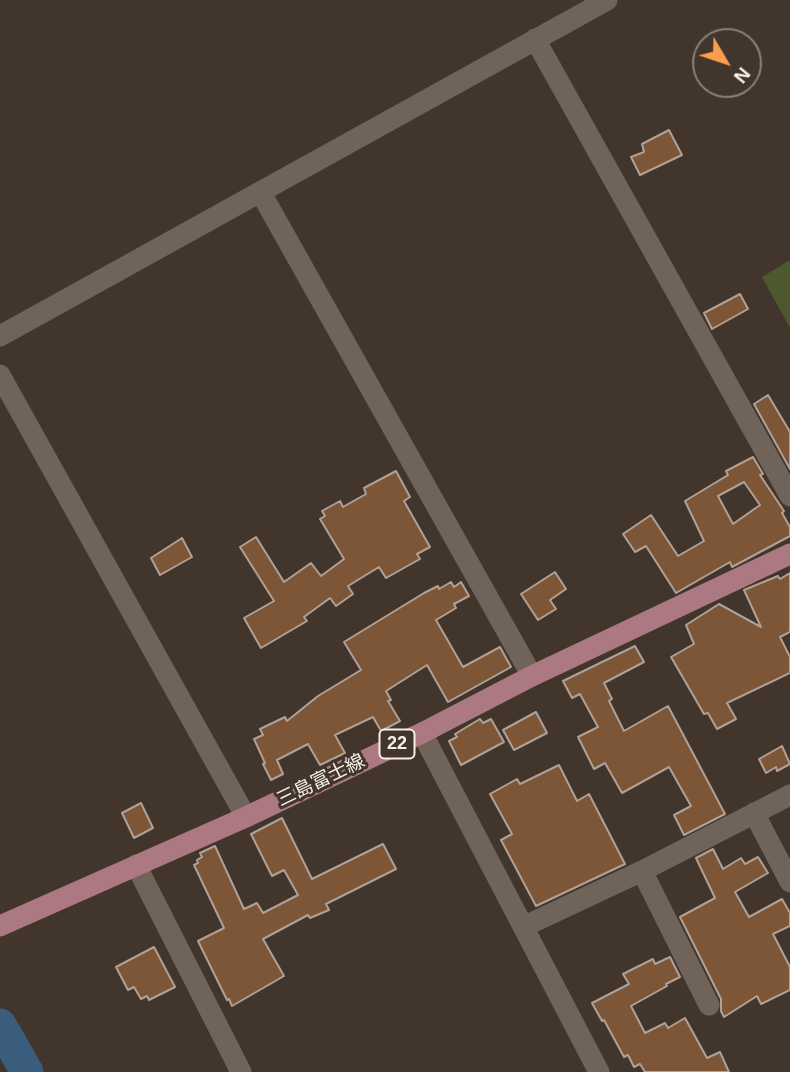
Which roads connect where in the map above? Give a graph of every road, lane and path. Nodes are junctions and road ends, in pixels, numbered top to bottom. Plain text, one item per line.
1 (607, 0) edge
2 (535, 39) junction
3 (261, 193) junction
4 (0, 337) edge
5 (0, 375) edge
6 (790, 496) edge
7 (790, 554) edge
8 (532, 676) junction
9 (422, 733) junction
10 (790, 795) edge
11 (754, 813) junction
12 (246, 817) junction
13 (136, 864) junction
14 (642, 871) junction
15 (790, 882) edge
16 (0, 926) edge
17 (525, 926) junction
18 (709, 1005) dead end
19 (242, 1072) edge
20 (599, 1072) edge

1 - 2 street
2 - 3 street
2 - 6 street
3 - 4 street
3 - 8 street
5 - 12 street
7 - 8 main road, 三島富士線 / 22
8 - 9 main road, 三島富士線 / 22
9 - 12 main road, 三島富士線 / 22
9 - 17 street
10 - 11 street
11 - 14 street
11 - 15 street
12 - 13 main road, 三島富士線 / 22
13 - 16 main road, 三島富士線 / 22
13 - 19 street
14 - 17 street
14 - 18 street
17 - 20 street

